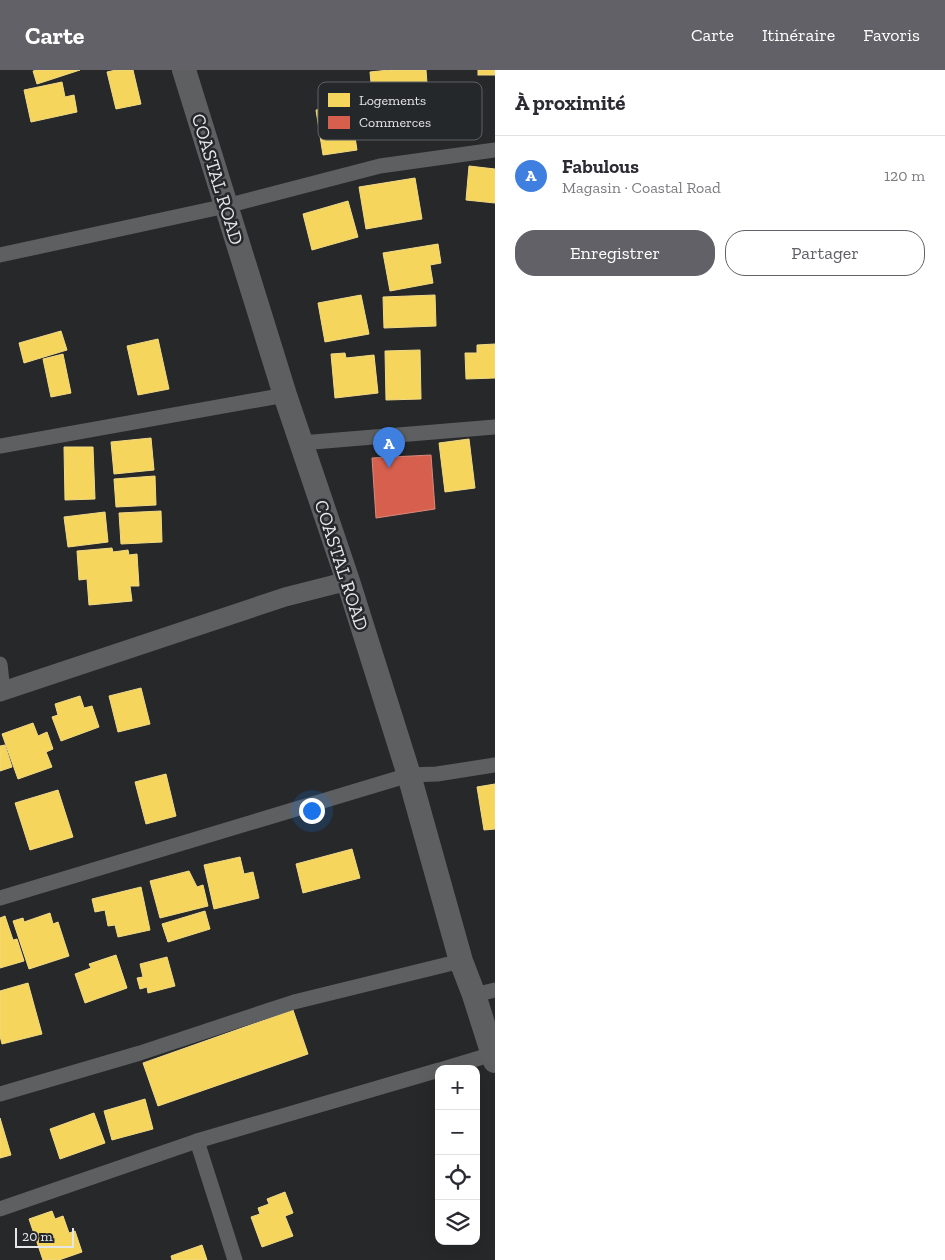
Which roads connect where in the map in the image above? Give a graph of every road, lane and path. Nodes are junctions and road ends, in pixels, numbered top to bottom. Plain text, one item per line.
1 (184, 70) edge
2 (495, 150) edge
3 (226, 206) junction
4 (0, 255) edge
5 (285, 396) junction
6 (495, 427) edge
7 (301, 443) junction
8 (0, 446) edge
9 (348, 581) junction
10 (0, 664) edge
11 (2, 691) edge
12 (495, 765) edge
13 (409, 775) junction
14 (0, 898) edge
15 (461, 961) junction
16 (485, 992) edge
17 (494, 1058) edge
18 (462, 1065) edge
19 (435, 1071) edge
20 (0, 1094) edge
21 (197, 1142) junction
22 (0, 1209) edge
23 (235, 1260) edge

1 - 3 main road, COASTAL ROAD
2 - 3 street
3 - 4 street
3 - 5 main road, COASTAL ROAD
5 - 7 main road, COASTAL ROAD
5 - 8 street
6 - 7 street
7 - 9 main road, COASTAL ROAD
9 - 11 street
9 - 13 main road, COASTAL ROAD
10 - 11 street
12 - 13 street
13 - 14 street
13 - 15 main road, COASTAL ROAD
15 - 16 main road, COASTAL ROAD
15 - 20 street
16 - 17 main road, COASTAL ROAD
17 - 18 street
19 - 21 street
21 - 22 street
21 - 23 street

